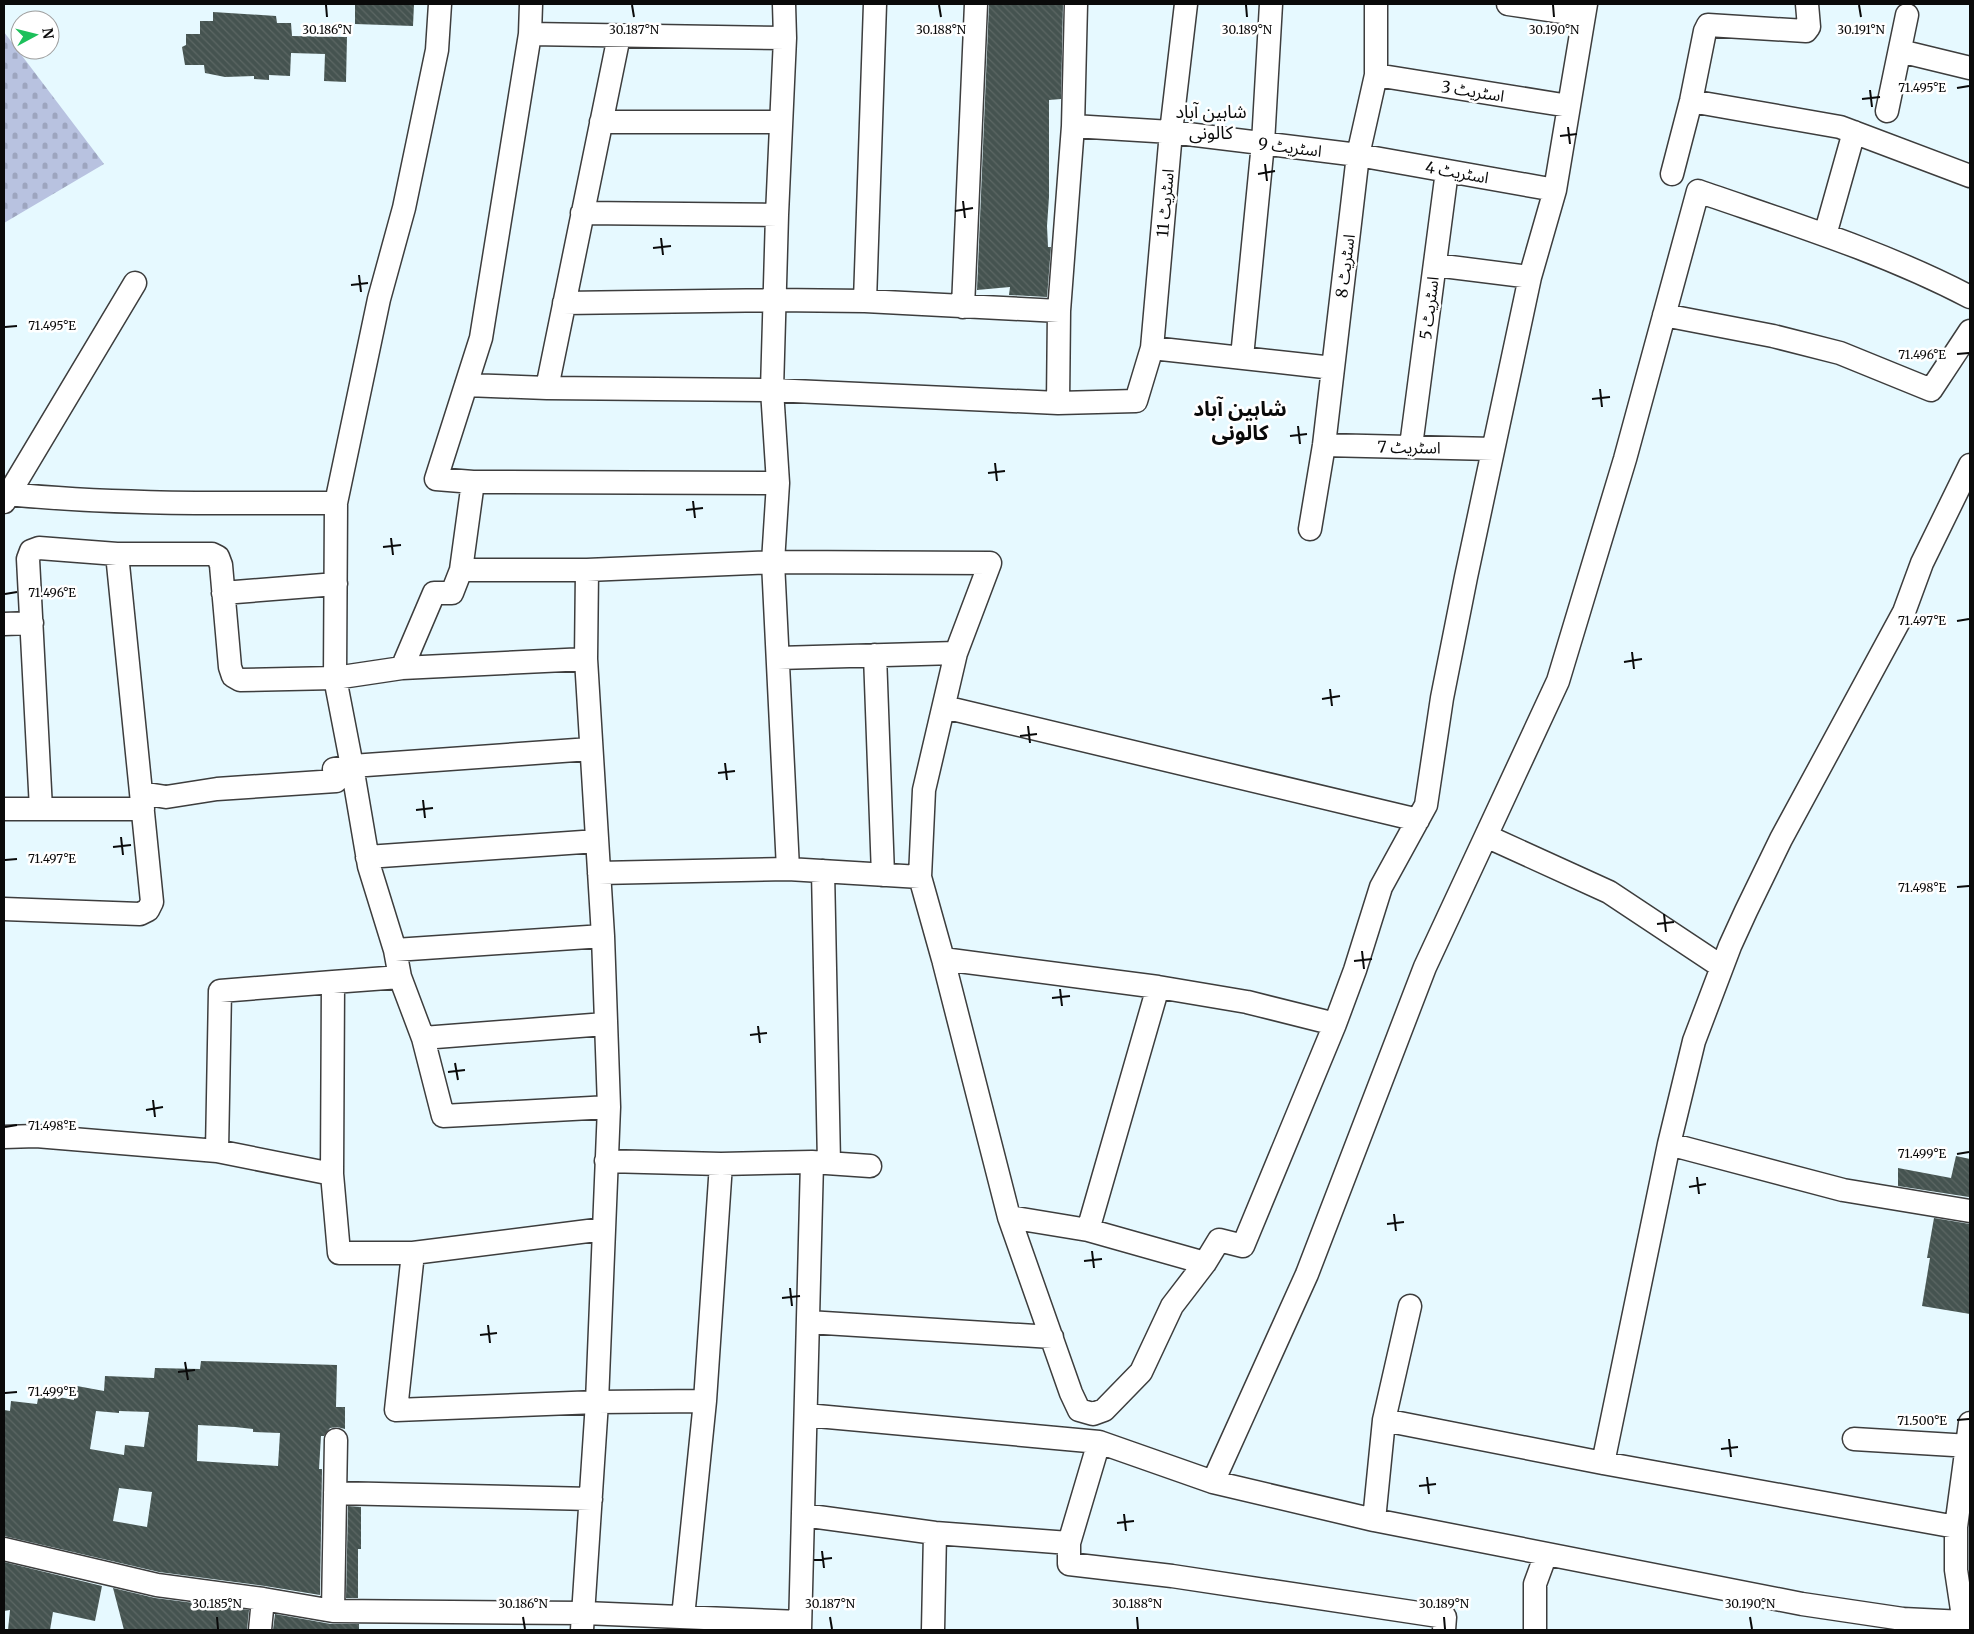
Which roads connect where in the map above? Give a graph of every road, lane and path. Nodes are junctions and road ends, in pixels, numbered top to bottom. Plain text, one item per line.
1 (440, 4) edge
2 (531, 4) edge
3 (784, 4) edge
4 (876, 4) edge
5 (885, 4) edge
6 (976, 4) edge
7 (1076, 4) edge
8 (1186, 4) edge
9 (1272, 4) edge
10 (1376, 4) edge
11 (1508, 4) edge
12 (1807, 4) edge
13 (1585, 10) edge
14 (1907, 15) dead end
15 (530, 34) junction
16 (618, 36) junction
17 (786, 38) junction
18 (1900, 51) junction
19 (1970, 68) edge
20 (1376, 75) junction
21 (1691, 101) junction
22 (1569, 106) junction
23 (1887, 112) dead end
24 (601, 122) junction
25 (780, 122) junction
26 (1073, 126) junction
27 (1171, 132) junction
28 (1854, 132) junction
29 (1263, 143) junction
30 (1358, 155) junction
31 (1448, 171) junction
32 (1672, 174) dead end
33 (1970, 176) edge
34 (1555, 190) junction
35 (582, 213) junction
36 (776, 215) junction
37 (1825, 235) junction
38 (1435, 265) junction
39 (1530, 277) junction
40 (135, 283) dead end
41 (1970, 297) edge
42 (774, 300) junction
43 (865, 301) junction
44 (564, 304) junction
45 (963, 307) junction
46 (1059, 311) junction
47 (1664, 315) junction
48 (1970, 331) edge
49 (1152, 348) junction
50 (1242, 357) junction
51 (1333, 368) junction
52 (466, 385) junction
53 (546, 388) junction
54 (772, 390) junction
55 (1058, 403) junction
56 (1324, 445) junction
57 (1411, 446) junction
58 (1493, 450) junction
59 (1970, 465) edge
60 (473, 482) junction
61 (778, 484) junction
62 (6, 498) edge
63 (336, 503) junction
64 (1310, 529) dead end
65 (118, 554) junction
66 (773, 562) junction
67 (461, 570) junction
68 (587, 570) junction
69 (336, 584) junction
70 (224, 593) junction
71 (32, 622) junction
72 (4, 624) edge
73 (956, 654) junction
74 (875, 655) junction
75 (778, 658) junction
76 (586, 659) junction
77 (402, 668) junction
78 (334, 678) junction
79 (944, 707) junction
80 (590, 749) junction
81 (352, 766) junction
82 (142, 801) junction
83 (4, 809) edge
84 (41, 809) junction
85 (1418, 820) junction
86 (1486, 836) junction
87 (597, 841) junction
88 (367, 857) junction
89 (788, 869) junction
90 (823, 871) junction
91 (599, 874) junction
92 (883, 875) junction
93 (920, 877) junction
94 (4, 909) edge
95 (603, 936) junction
96 (396, 950) junction
97 (943, 959) junction
98 (1722, 967) junction
99 (400, 977) junction
100 (334, 982) junction
101 (1158, 987) junction
102 (605, 1024) junction
103 (1335, 1024) junction
104 (423, 1038) junction
105 (609, 1107) junction
106 (4, 1138) edge
107 (1668, 1144) junction
108 (217, 1151) junction
109 (606, 1161) junction
110 (821, 1162) junction
111 (721, 1164) junction
112 (870, 1166) dead end
113 (332, 1174) junction
114 (1970, 1211) edge
115 (1009, 1217) junction
116 (604, 1229) junction
117 (1088, 1230) junction
118 (414, 1253) junction
119 (1205, 1262) junction
120 (1410, 1306) dead end
121 (808, 1322) junction
122 (1052, 1337) junction
123 (705, 1401) junction
124 (597, 1402) junction
125 (806, 1415) junction
126 (1384, 1420) junction
127 (1969, 1438) edge
128 (1854, 1439) dead end
129 (336, 1440) dead end
130 (1099, 1442) junction
131 (1603, 1463) junction
132 (1213, 1482) junction
133 (335, 1492) junction
134 (591, 1499) junction
135 (803, 1515) junction
136 (1374, 1520) junction
137 (1956, 1527) junction
138 (935, 1533) junction
139 (1069, 1543) junction
140 (4, 1549) edge
141 (1546, 1554) junction
142 (1963, 1571) edge
143 (263, 1599) junction
144 (332, 1611) junction
145 (683, 1617) junction
146 (583, 1622) edge
147 (800, 1626) edge
148 (1964, 1626) edge
149 (260, 1630) edge
150 (932, 1630) edge
151 (1444, 1630) edge
152 (1535, 1630) edge

1 - 63 street
2 - 15 street
3 - 17 street
4 - 5 street
4 - 43 street
6 - 45 street
7 - 26 street
8 - 27 street, اسٹریٹ 11
9 - 29 street
10 - 20 street, اسٹریٹ 8
11 - 13 street
12 - 21 street
13 - 22 street
14 - 18 street
15 - 16 street
15 - 52 street
16 - 17 street
16 - 24 street
17 - 25 street
18 - 19 street
18 - 23 street
20 - 22 street, اسٹریٹ 3
20 - 30 street, اسٹریٹ 8
21 - 28 street
21 - 32 street
22 - 34 street
24 - 25 street
24 - 35 street
25 - 36 street
26 - 27 street, اسٹریٹ 9
26 - 46 street
27 - 29 street, اسٹریٹ 9
27 - 49 street, اسٹریٹ 11
28 - 33 street
28 - 37 street
29 - 30 street, اسٹریٹ 9
29 - 50 street
30 - 31 street, اسٹریٹ 4
30 - 51 street, اسٹریٹ 8
31 - 34 street, اسٹریٹ 4
31 - 38 street, اسٹریٹ 5
34 - 39 street
35 - 36 street
35 - 44 street
36 - 42 street
37 - 41 street
37 - 47 street
38 - 39 street
38 - 57 street, اسٹریٹ 5
39 - 58 street
40 - 62 street
42 - 43 street
42 - 44 street
42 - 54 street
43 - 45 street
44 - 53 street
45 - 46 street
46 - 55 street
47 - 48 street
47 - 86 street
49 - 50 street
49 - 55 street, اسٹریٹ 11
50 - 51 street
51 - 56 street, اسٹریٹ 8
52 - 53 street
52 - 60 street
53 - 54 street
54 - 55 street
54 - 61 street
56 - 57 street, اسٹریٹ 7
56 - 64 street, اسٹریٹ 8
57 - 58 street, اسٹریٹ 7
58 - 85 street
59 - 98 street
60 - 61 street
60 - 67 street
61 - 66 street
62 - 63 street
63 - 69 street
65 - 70 street
65 - 71 street
65 - 82 street
66 - 68 street
66 - 73 street
66 - 75 street
67 - 68 street
67 - 77 street
68 - 76 street
69 - 70 street
69 - 78 street
70 - 78 street
71 - 72 street
71 - 84 street
73 - 74 street
73 - 79 street
74 - 75 street
74 - 92 street
75 - 89 street
76 - 77 street
76 - 80 street
77 - 78 street
78 - 81 street
79 - 85 street
79 - 93 street
80 - 81 street
80 - 87 street
81 - 82 street
81 - 88 street
82 - 84 street
82 - 94 street
83 - 84 street
85 - 103 street
86 - 98 street
86 - 132 street
87 - 88 street
87 - 91 street
88 - 96 street
89 - 90 street
89 - 91 street
90 - 92 street
90 - 110 street
91 - 95 street
92 - 93 street
93 - 97 street
95 - 96 street
95 - 102 street
96 - 99 street
97 - 101 street
97 - 115 street
98 - 107 street
99 - 100 street
99 - 104 street
100 - 108 street
100 - 113 street
101 - 103 street
101 - 117 street
102 - 104 street
102 - 105 street
103 - 119 street
104 - 105 street
105 - 109 street
106 - 108 street
107 - 114 street
107 - 131 street
108 - 113 street
109 - 111 street
109 - 116 street
110 - 111 street
110 - 112 street
110 - 121 street
111 - 123 street
113 - 118 street
115 - 117 street
115 - 122 street
116 - 118 street
116 - 124 street
117 - 119 street
118 - 124 street
119 - 122 street
120 - 126 street
121 - 122 street
121 - 125 street
123 - 124 street
123 - 145 street
124 - 134 street
125 - 130 street
125 - 135 street
126 - 131 street
126 - 136 street
127 - 128 street
127 - 137 street
129 - 133 street
130 - 132 street
130 - 139 street
131 - 137 street
132 - 136 street
133 - 134 street
133 - 144 street
134 - 146 street
135 - 138 street
135 - 147 street
136 - 141 street
137 - 142 street
138 - 139 street
138 - 150 street
139 - 151 street
140 - 143 street
141 - 148 street
141 - 152 street
142 - 148 street
143 - 144 street
143 - 149 street
144 - 146 street
145 - 146 street
145 - 147 street

